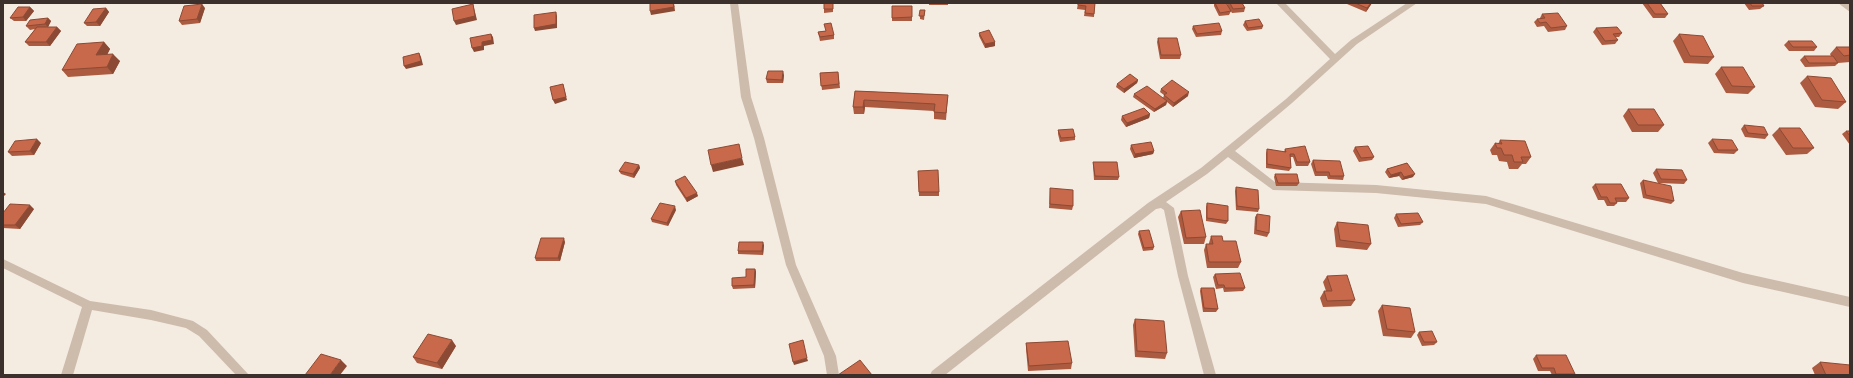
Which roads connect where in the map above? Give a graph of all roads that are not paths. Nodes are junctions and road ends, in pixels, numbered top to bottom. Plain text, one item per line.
1 (734, 3) edge
2 (1280, 3) edge
3 (1413, 3) edge
4 (1842, 3) edge
5 (1850, 10) edge
6 (1335, 59) junction
7 (1228, 151) junction
8 (1152, 206) junction
9 (3, 263) edge
10 (1850, 302) edge
11 (88, 305) junction
12 (67, 375) edge
13 (243, 375) edge
14 (833, 375) edge
15 (936, 375) edge
16 (1210, 375) edge

1 - 14 street
2 - 6 street
3 - 6 street
4 - 5 street
6 - 7 street
7 - 8 street
7 - 10 street
8 - 15 street
8 - 16 street
9 - 11 street
11 - 12 street
11 - 13 street

